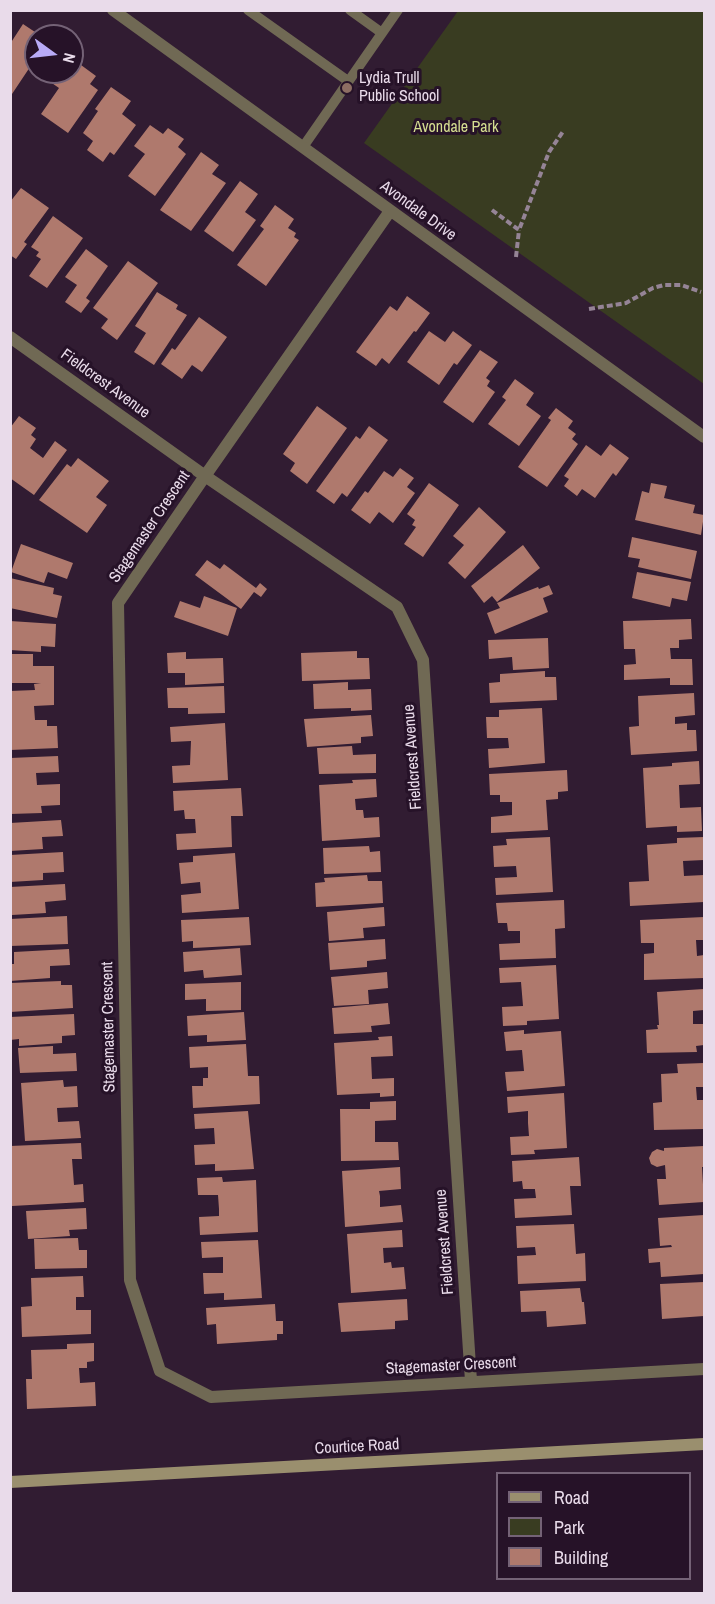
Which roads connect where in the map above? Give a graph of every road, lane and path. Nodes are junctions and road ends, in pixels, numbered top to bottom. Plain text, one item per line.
1 (113, 10) edge
2 (248, 10) edge
3 (350, 10) edge
4 (398, 10) edge
5 (382, 33) junction
6 (348, 81) junction
7 (564, 130) dead end
8 (303, 147) junction
9 (492, 210) dead end
10 (390, 211) junction
11 (519, 230) junction
12 (516, 257) dead end
13 (701, 292) dead end
14 (589, 309) dead end
15 (10, 337) edge
16 (705, 437) edge
17 (205, 476) junction
18 (705, 1369) edge
19 (471, 1381) junction
20 (705, 1444) edge
21 (10, 1482) edge

1 - 8 street, Avondale Drive
2 - 6 lane
3 - 5 lane
4 - 5 lane
5 - 6 lane
6 - 8 lane
7 - 11 path
8 - 10 street, Avondale Drive
9 - 11 path
10 - 16 street, Avondale Drive
10 - 17 street, Stagemaster Crescent
11 - 12 path
13 - 14 path
15 - 17 street, Fieldcrest Avenue
17 - 19 street, Fieldcrest Avenue
17 - 19 street, Stagemaster Crescent
18 - 19 street, Stagemaster Crescent
20 - 21 main road, Courtice Road

